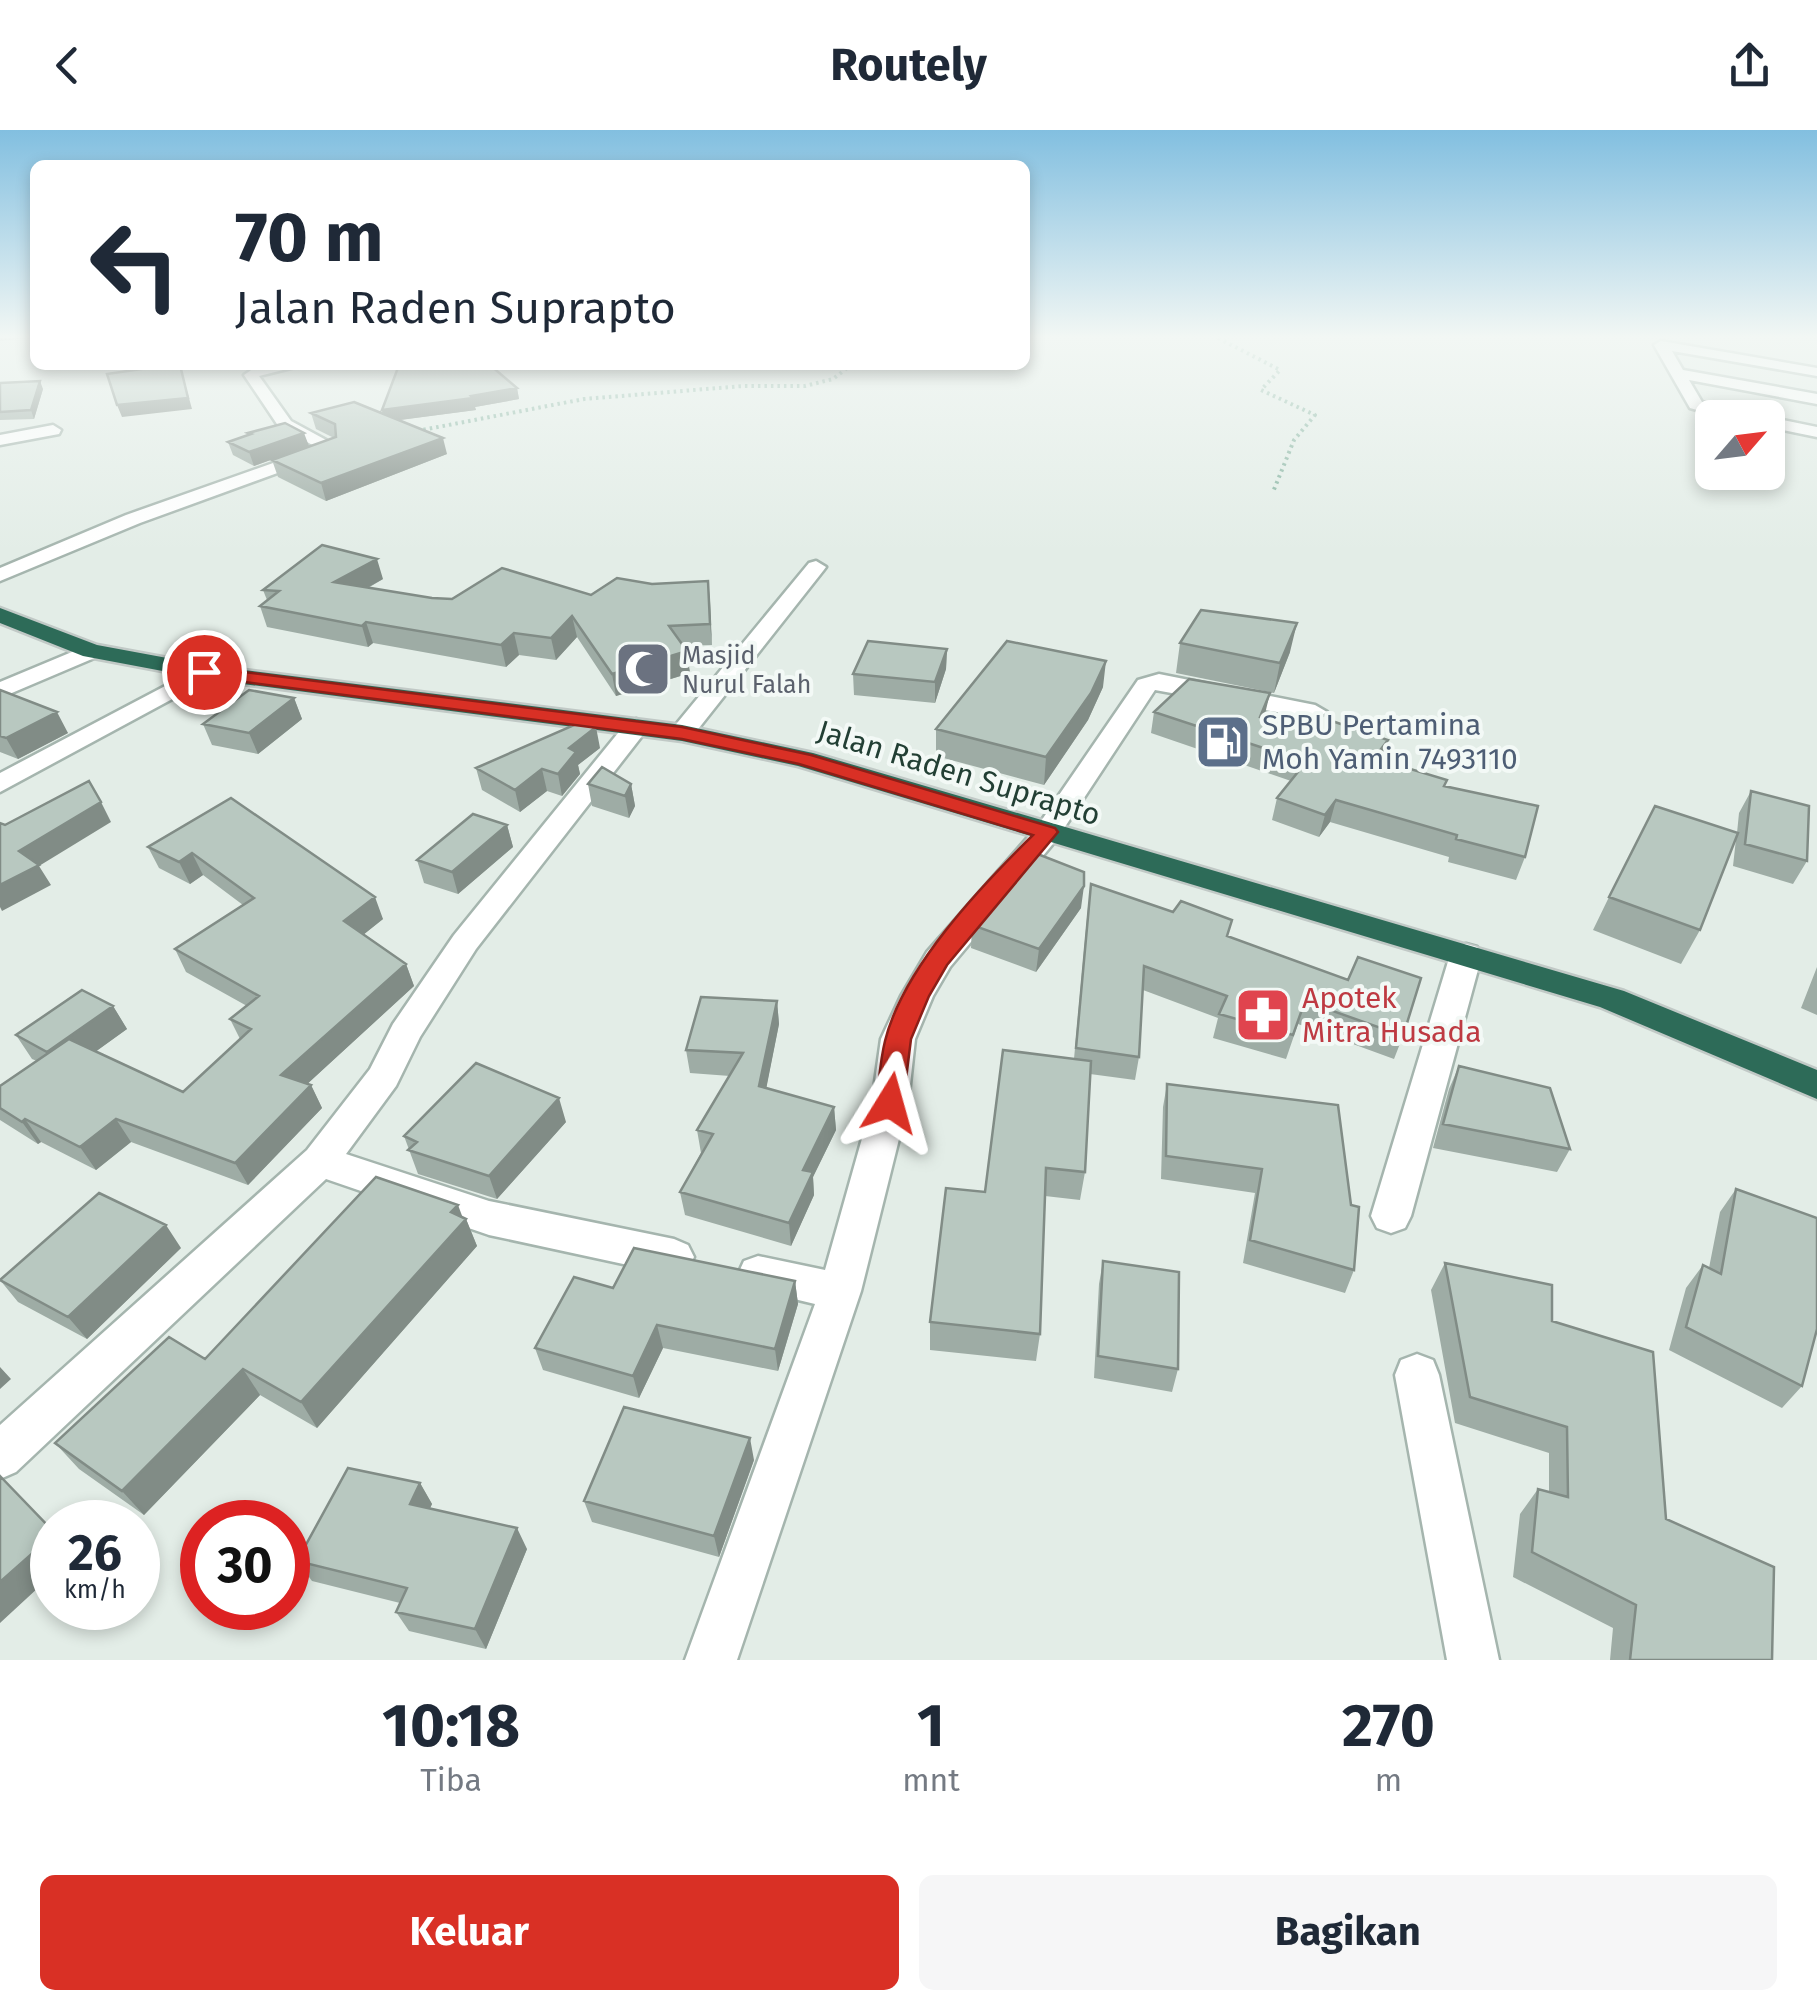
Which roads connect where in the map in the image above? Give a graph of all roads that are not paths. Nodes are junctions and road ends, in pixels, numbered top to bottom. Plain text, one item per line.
1 (275, 409) edge
2 (1785, 425) edge
3 (53, 430) dead end
4 (1817, 432) edge
5 (0, 440) edge
6 (816, 567) dead end
7 (0, 574) edge
8 (0, 614) edge
9 (91, 651) junction
10 (204, 672) junction
11 (0, 691) edge
12 (1315, 712) dead end
13 (636, 727) junction
14 (682, 733) junction
15 (0, 784) edge
16 (1047, 832) junction
17 (1466, 954) junction
18 (1817, 1085) edge
19 (320, 1161) junction
20 (1391, 1216) dead end
21 (840, 1291) junction
22 (1417, 1375) dead end
23 (0, 1456) edge
24 (711, 1660) edge
25 (1474, 1660) edge

1 - 7 street
2 - 4 street
3 - 5 street
6 - 14 street
8 - 9 highway, Jalan Raden Suprapto
9 - 10 highway, Jalan Raden Suprapto
9 - 11 street
10 - 13 highway, Jalan Raden Suprapto
10 - 15 street
12 - 16 street
13 - 14 highway, Jalan Raden Suprapto
13 - 19 street
14 - 16 highway, Jalan Raden Suprapto
16 - 17 highway, Jalan Raden Suprapto
16 - 21 street
17 - 18 highway, Jalan Raden Suprapto
17 - 20 street
19 - 21 street
19 - 23 street
21 - 24 street
22 - 25 street

